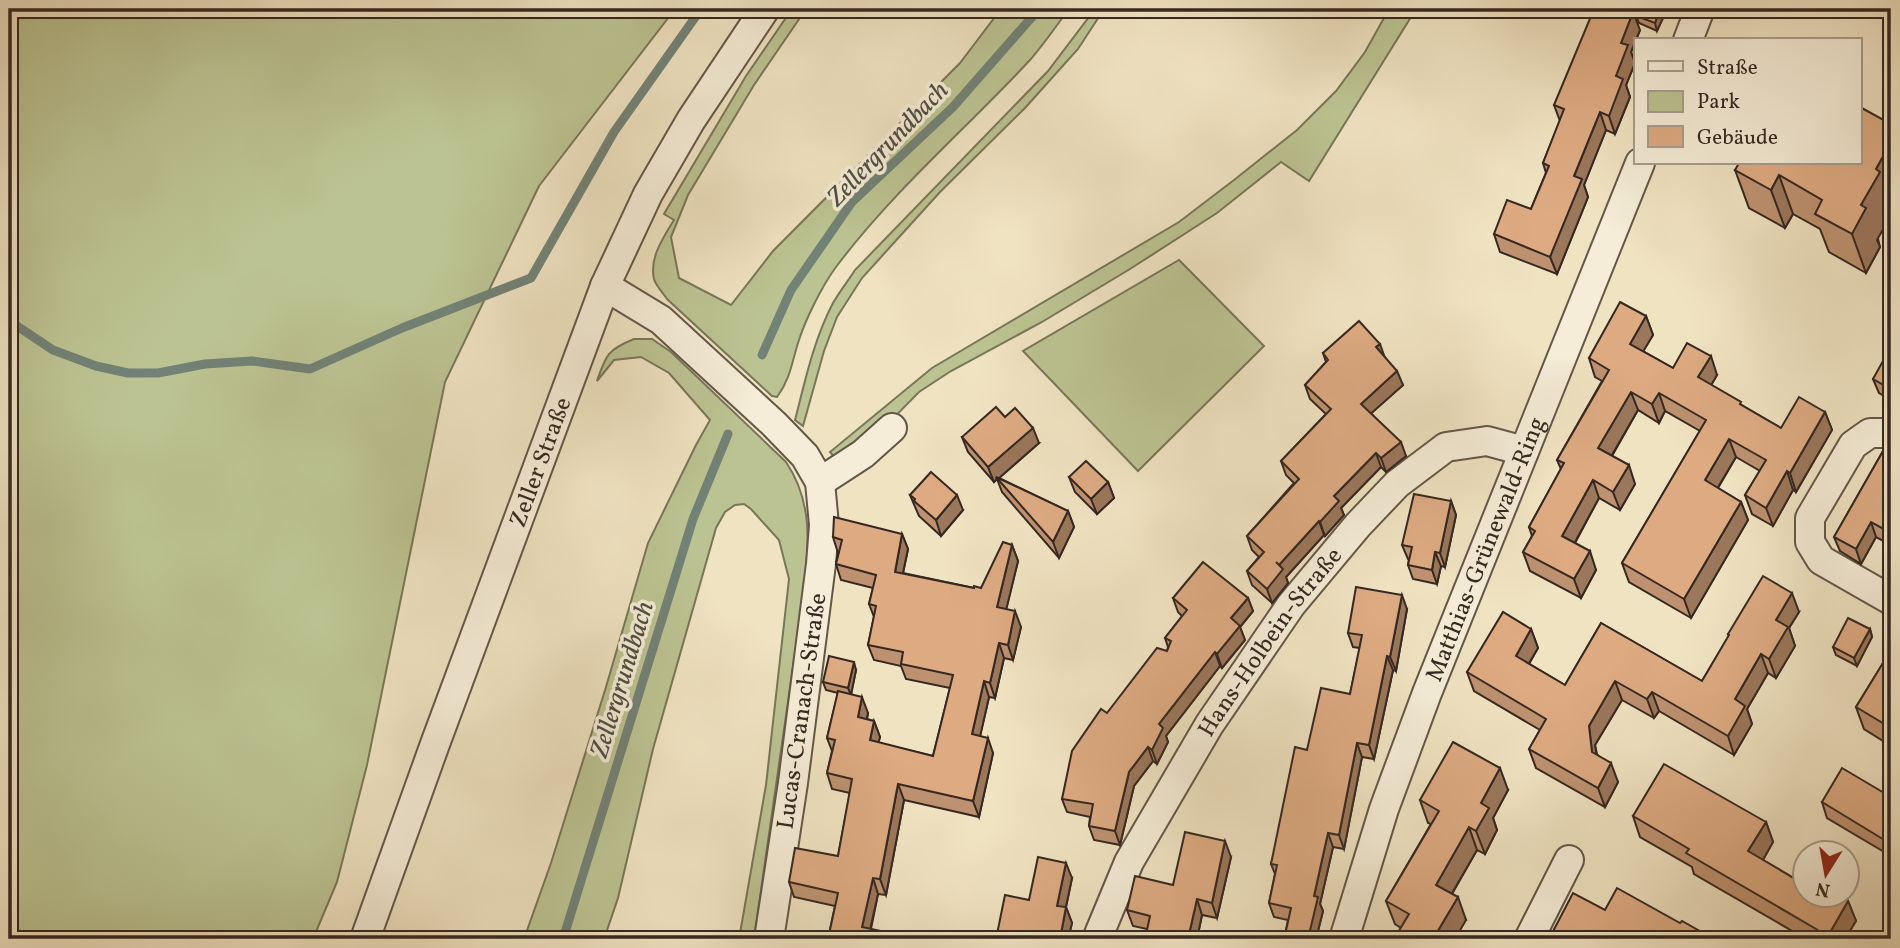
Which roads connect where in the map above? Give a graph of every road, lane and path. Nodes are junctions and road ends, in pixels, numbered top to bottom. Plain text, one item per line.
1 (765, 9) edge
2 (1700, 9) edge
3 (1689, 38) edge
4 (1640, 164) edge
5 (605, 286) junction
6 (892, 428) dead end
7 (1891, 433) edge
8 (1524, 451) junction
9 (820, 482) junction
10 (1891, 600) edge
11 (1569, 860) dead end
12 (365, 939) edge
13 (769, 939) edge
14 (1097, 939) edge
15 (1344, 939) edge
16 (1529, 939) edge

1 - 5 street, Zeller Straße
2 - 3 street
4 - 8 street, Matthias-Grünewald-Ring
5 - 9 street, Lucas-Cranach-Straße
5 - 12 street, Zeller Straße
6 - 9 street
7 - 10 street
8 - 14 street, Hans-Holbein-Straße
8 - 15 street, Matthias-Grünewald-Ring
9 - 13 street, Lucas-Cranach-Straße
11 - 16 street

